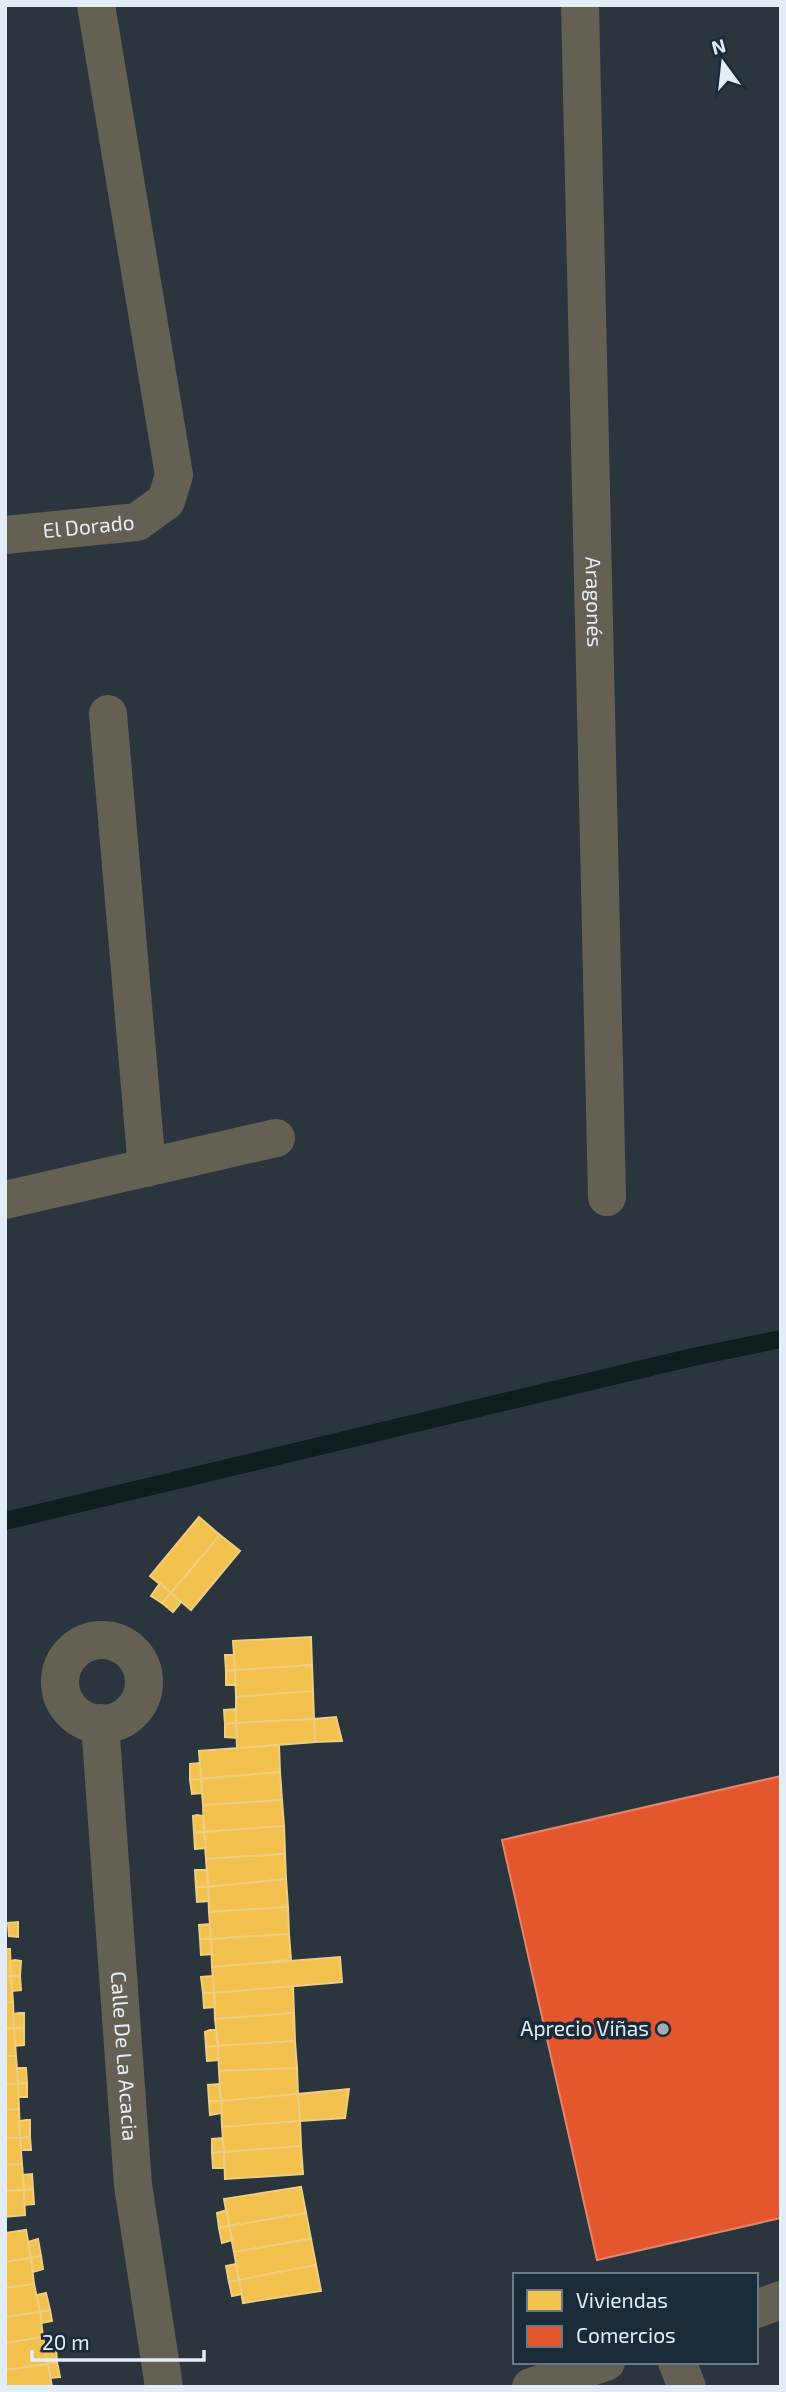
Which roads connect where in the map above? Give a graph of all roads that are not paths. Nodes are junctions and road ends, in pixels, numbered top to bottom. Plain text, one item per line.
1 (96, 5) edge
2 (580, 5) edge
3 (5, 536) edge
4 (108, 714) dead end
5 (276, 1138) dead end
6 (147, 1168) junction
7 (607, 1197) dead end
8 (5, 1200) edge
9 (100, 1723) dead end
10 (781, 2300) edge
11 (758, 2308) edge
12 (600, 2364) edge
13 (678, 2364) edge
14 (164, 2387) edge
15 (531, 2387) edge
16 (687, 2387) edge

1 - 3 street, El Dorado
2 - 7 street, Aragonés
4 - 6 street
5 - 6 street
6 - 8 street
9 - 14 street, Calle De La Acacia
10 - 11 street
12 - 15 street
13 - 16 street

